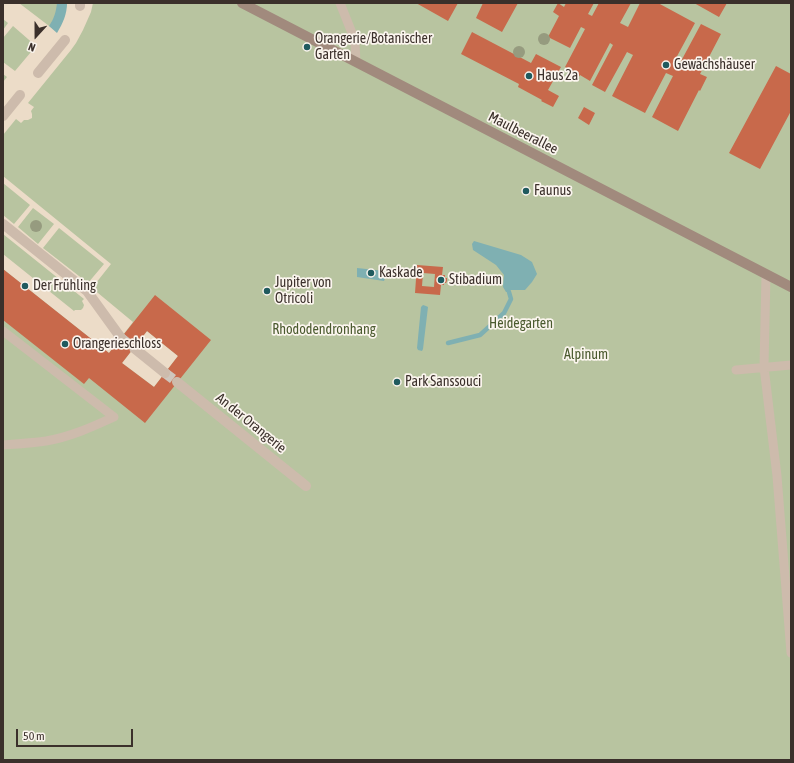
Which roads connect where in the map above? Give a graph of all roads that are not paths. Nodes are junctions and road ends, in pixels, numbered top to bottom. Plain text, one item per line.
1 (242, 3) edge
2 (340, 3) edge
3 (64, 40) dead end
4 (356, 62) junction
5 (38, 73) dead end
6 (20, 95) dead end
7 (3, 116) edge
8 (3, 224) edge
9 (766, 274) junction
10 (791, 287) edge
11 (3, 331) edge
12 (121, 338) tunnel mouth
13 (134, 348) tunnel mouth
14 (791, 365) edge
15 (764, 367) junction
16 (736, 370) dead end
17 (165, 373) tunnel mouth
18 (177, 382) tunnel mouth
19 (3, 445) edge
20 (306, 486) dead end
21 (791, 653) edge

1 - 4 street, Maulbeerallee
2 - 4 lane
3 - 5 street
4 - 9 street, Maulbeerallee
6 - 7 street
8 - 12 street
9 - 10 street, Maulbeerallee
9 - 15 lane
11 - 19 lane
13 - 17 street
14 - 15 lane
15 - 16 lane
15 - 21 lane
18 - 20 street, An der Orangerie

